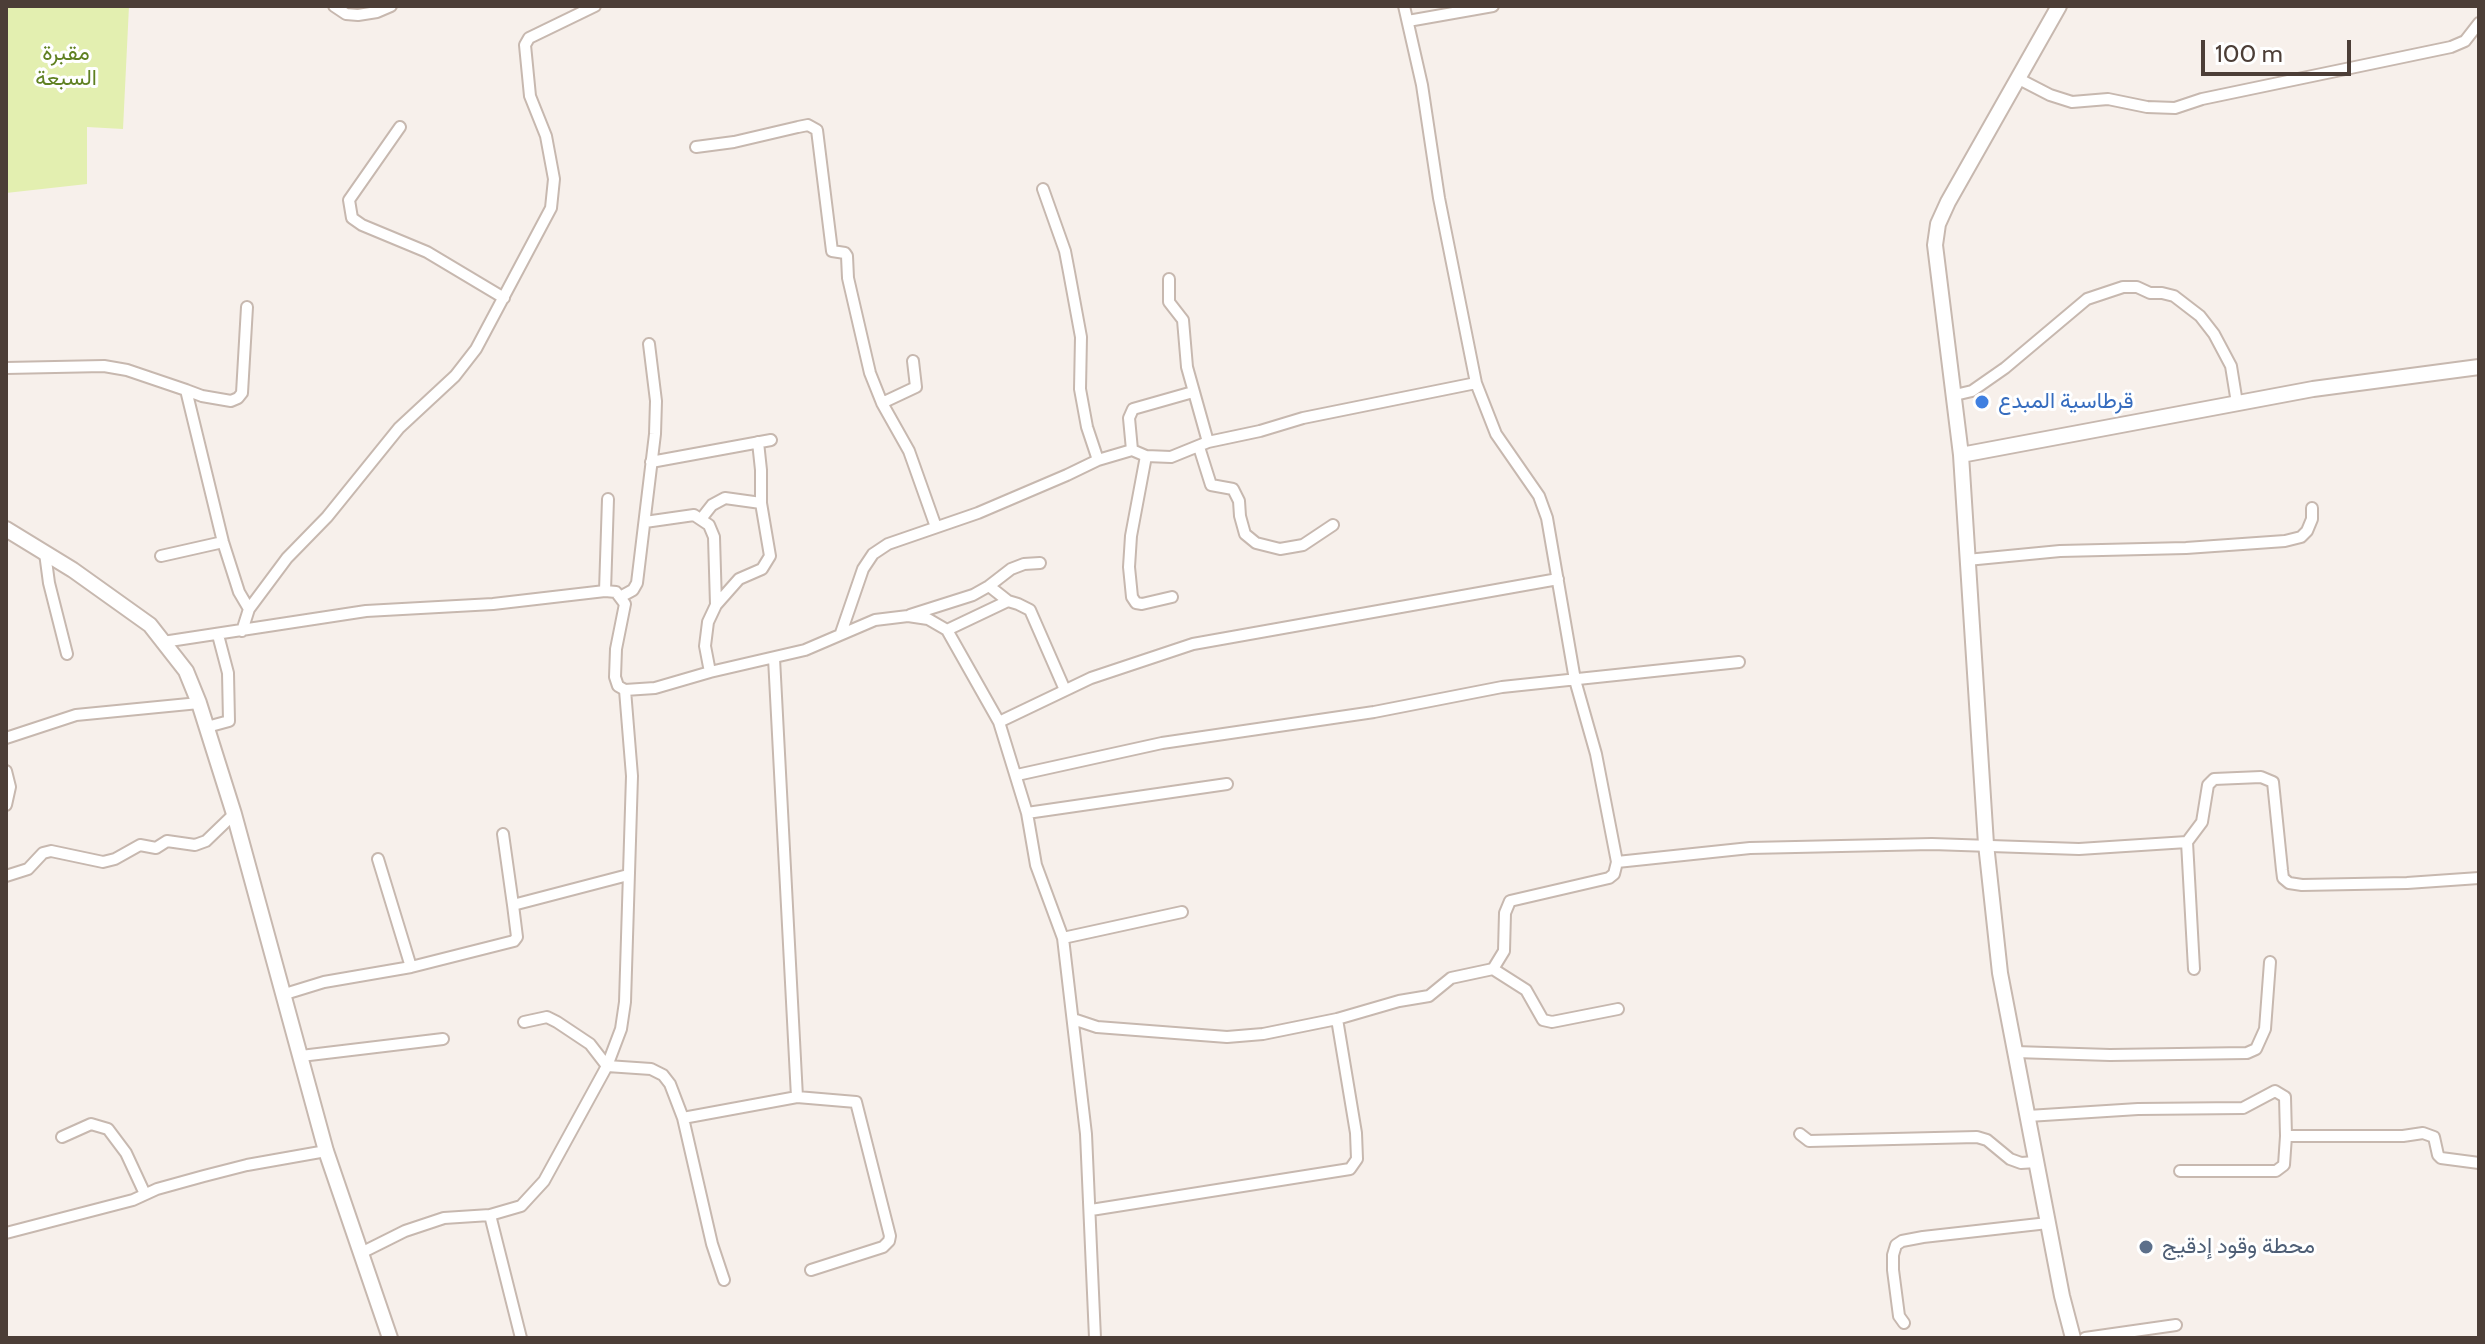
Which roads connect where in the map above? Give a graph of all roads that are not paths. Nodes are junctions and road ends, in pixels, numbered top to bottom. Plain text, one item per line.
1 (334, 6) edge
2 (391, 6) edge
3 (595, 6) edge
4 (1404, 6) edge
5 (1493, 6) edge
6 (2059, 6) edge
7 (1408, 21) junction
8 (2479, 23) edge
9 (2019, 79) junction
10 (400, 127) dead end
11 (696, 147) dead end
12 (1043, 189) dead end
13 (1169, 279) dead end
14 (504, 298) junction
15 (247, 307) dead end
16 (649, 344) dead end
17 (913, 361) dead end
18 (2479, 367) edge
19 (6, 368) edge
20 (1476, 383) junction
21 (186, 390) junction
22 (1193, 392) junction
23 (1955, 395) junction
24 (882, 403) junction
25 (2237, 403) junction
26 (771, 440) dead end
27 (758, 442) junction
28 (1204, 444) junction
29 (1132, 450) junction
30 (1961, 455) junction
31 (1146, 456) junction
32 (1098, 460) junction
33 (651, 462) junction
34 (608, 499) dead end
35 (761, 503) junction
36 (2312, 508) dead end
37 (701, 519) junction
38 (645, 522) junction
39 (1333, 525) dead end
40 (936, 527) junction
41 (6, 529) edge
42 (223, 542) junction
43 (45, 553) junction
44 (161, 556) dead end
45 (1967, 560) junction
46 (1040, 563) dead end
47 (1558, 579) junction
48 (989, 586) junction
49 (605, 591) junction
50 (622, 596) junction
51 (1172, 597) dead end
52 (1008, 601) junction
53 (716, 605) junction
54 (249, 609) junction
55 (908, 616) junction
56 (947, 630) junction
57 (242, 631) junction
58 (841, 633) junction
59 (218, 635) junction
60 (163, 642) junction
61 (67, 654) dead end
62 (774, 658) junction
63 (1739, 662) dead end
64 (710, 672) junction
65 (1575, 680) junction
66 (625, 690) junction
67 (1065, 690) junction
68 (199, 703) junction
69 (999, 722) junction
70 (207, 727) junction
71 (6, 738) edge
72 (6, 771) edge
73 (1017, 775) junction
74 (1227, 784) dead end
75 (6, 805) edge
76 (1027, 813) junction
77 (234, 814) junction
78 (503, 834) dead end
79 (2187, 842) junction
80 (1986, 844) junction
81 (378, 859) dead end
82 (1617, 862) junction
83 (628, 875) junction
84 (6, 876) edge
85 (2479, 878) edge
86 (513, 905) junction
87 (1182, 912) dead end
88 (1063, 938) junction
89 (2270, 962) dead end
90 (411, 967) junction
91 (1493, 969) junction
92 (2194, 969) dead end
93 (285, 994) junction
94 (1618, 1009) dead end
95 (1073, 1019) junction
96 (1337, 1019) junction
97 (524, 1022) dead end
98 (443, 1039) dead end
99 (2015, 1052) junction
100 (301, 1056) junction
101 (607, 1066) junction
102 (797, 1097) junction
103 (2028, 1116) junction
104 (683, 1118) junction
105 (1800, 1134) dead end
106 (2286, 1136) junction
107 (62, 1137) dead end
108 (326, 1151) junction
109 (2036, 1162) junction
110 (2479, 1163) edge
111 (2180, 1171) dead end
112 (145, 1194) junction
113 (1091, 1210) junction
114 (490, 1215) junction
115 (2048, 1223) junction
116 (6, 1233) edge
117 (361, 1253) junction
118 (811, 1270) dead end
119 (724, 1280) dead end
120 (1904, 1323) dead end
121 (2176, 1325) dead end
122 (390, 1338) edge
123 (521, 1338) edge
124 (1095, 1338) edge
125 (2073, 1338) edge
126 (2085, 1338) edge

1 - 2 street
3 - 14 street
4 - 7 street
5 - 7 street
6 - 9 street
7 - 20 street
8 - 9 street
9 - 23 street
10 - 14 street
11 - 24 street
12 - 32 street
13 - 22 street
14 - 54 street
15 - 21 street
16 - 33 street
17 - 24 street
18 - 25 street
19 - 21 street
20 - 28 street
20 - 47 street
21 - 42 street
22 - 28 street
22 - 29 street
23 - 25 street
23 - 30 street
24 - 40 street
25 - 30 street
26 - 27 street
27 - 33 street
27 - 35 street
28 - 31 street
28 - 39 street
29 - 31 street
29 - 32 street
30 - 45 street
31 - 51 street
32 - 40 street
33 - 38 street
34 - 49 street
35 - 37 street
35 - 53 street
36 - 45 street
37 - 38 street
37 - 53 street
38 - 50 street
40 - 58 street
41 - 43 street
42 - 44 street
42 - 54 street
43 - 60 street
43 - 61 street
45 - 80 street
46 - 48 street
47 - 65 street
47 - 67 street
48 - 52 street
48 - 55 street
49 - 50 street
49 - 57 street
50 - 66 street
52 - 56 street
52 - 67 street
53 - 64 street
54 - 57 street
55 - 56 street
55 - 58 street
56 - 69 street
57 - 59 street
58 - 62 street
59 - 60 street
59 - 70 street
60 - 68 street
62 - 64 street
62 - 102 street
63 - 65 street
64 - 66 street
65 - 73 street
65 - 82 street
66 - 83 street
67 - 69 street
68 - 70 street
68 - 71 street
69 - 73 street
70 - 77 street
72 - 75 street
73 - 76 street
74 - 76 street
76 - 88 street
77 - 84 street
77 - 93 street
78 - 86 street
79 - 80 street
79 - 85 street
79 - 92 street
80 - 82 street
80 - 99 street
81 - 90 street
82 - 91 street
83 - 86 street
83 - 101 street
86 - 90 street
87 - 88 street
88 - 95 street
89 - 99 street
90 - 93 street
91 - 94 street
91 - 96 street
93 - 100 street
95 - 96 street
95 - 113 street
96 - 113 street
97 - 101 street
98 - 100 street
99 - 103 street
100 - 108 street
101 - 104 street
101 - 114 street
102 - 104 street
102 - 118 street
103 - 106 street
103 - 109 street
104 - 119 street
105 - 109 street
106 - 110 street
106 - 111 street
107 - 112 street
108 - 112 street
108 - 117 street
109 - 115 street
112 - 116 street
113 - 124 street
114 - 117 street
114 - 123 street
115 - 120 street
115 - 125 street
117 - 122 street
121 - 126 street

